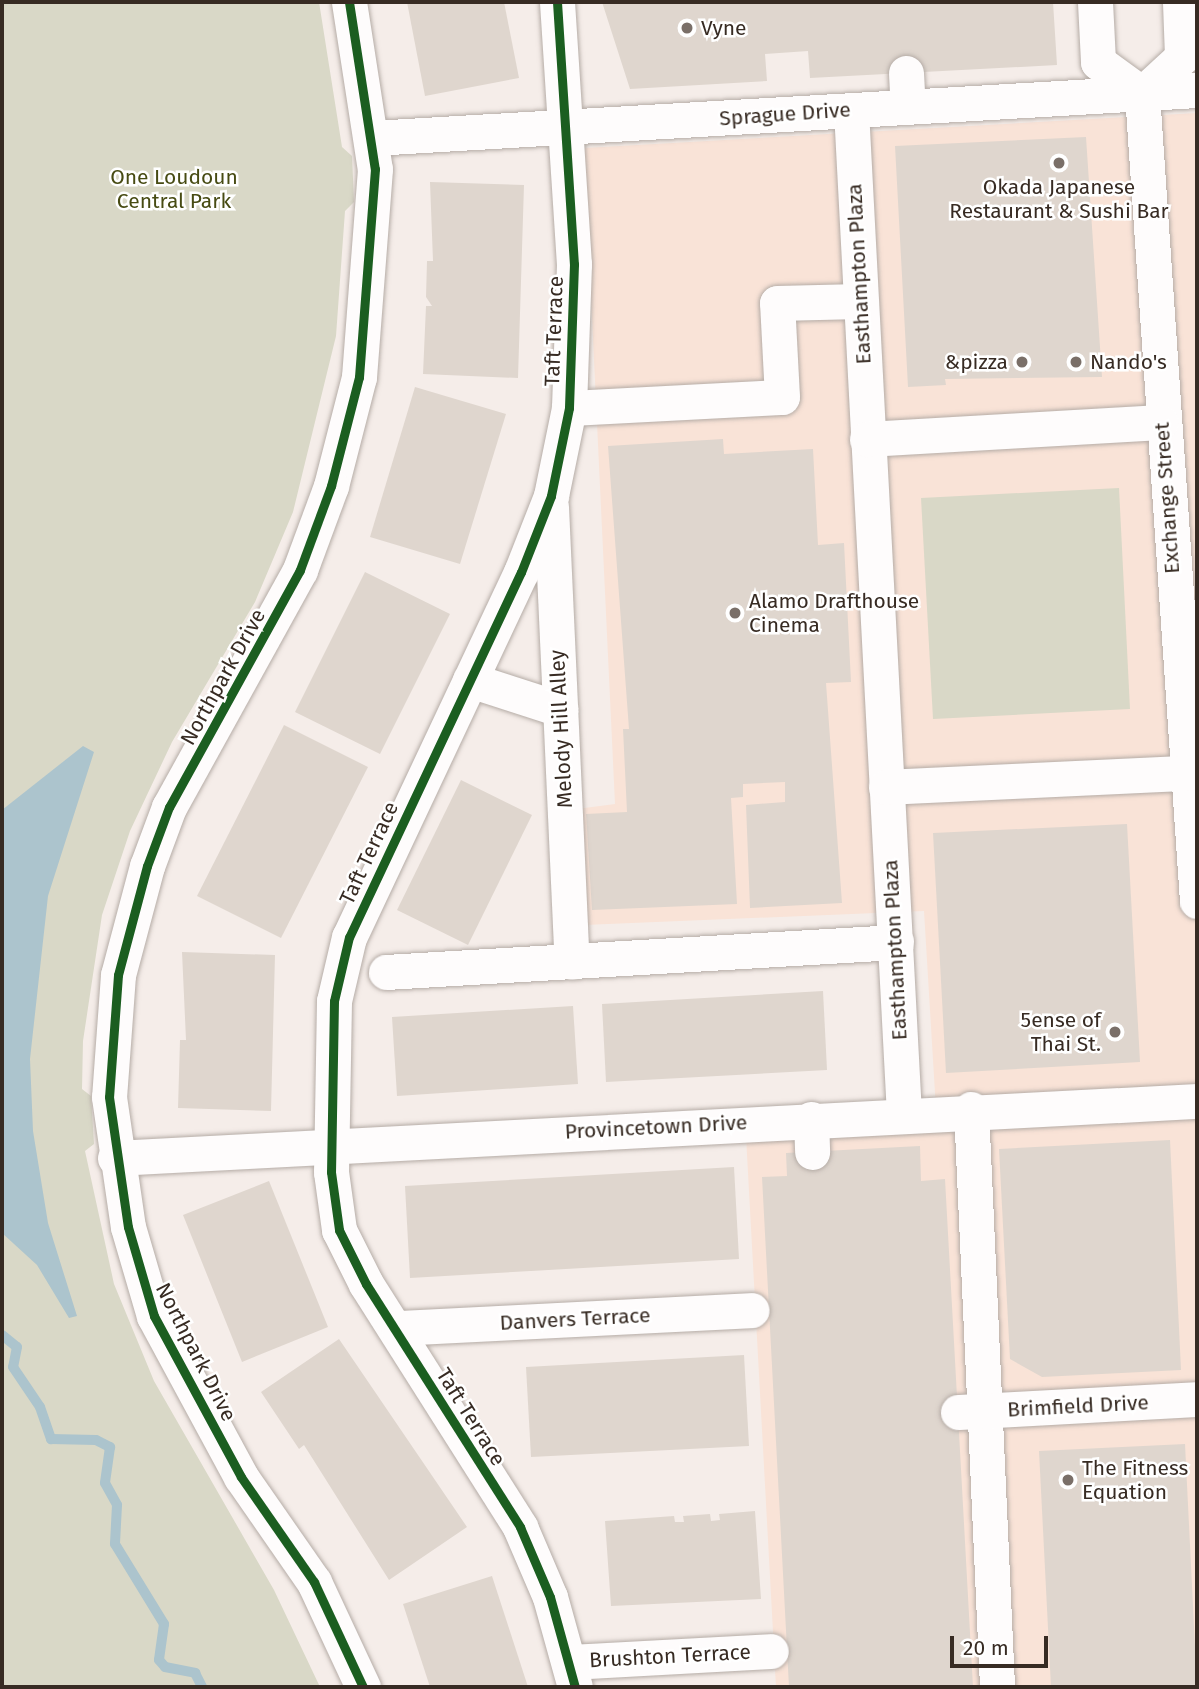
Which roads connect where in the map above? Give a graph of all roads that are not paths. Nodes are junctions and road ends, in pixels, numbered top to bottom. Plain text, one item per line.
1 (349, 2) edge
2 (556, 2) edge
3 (1095, 2) edge
4 (1180, 2) edge
5 (1197, 90) edge
6 (1142, 94) junction
7 (851, 110) junction
8 (566, 128) junction
9 (372, 138) junction
10 (860, 301) junction
11 (569, 408) junction
12 (1161, 422) junction
13 (867, 439) junction
14 (551, 496) junction
15 (1185, 596) edge
16 (470, 680) junction
17 (560, 709) junction
18 (1186, 773) junction
19 (886, 787) junction
20 (1197, 901) edge
21 (896, 942) junction
22 (572, 962) junction
23 (386, 972) dead end
24 (1197, 1101) edge
25 (971, 1109) junction
26 (904, 1114) junction
27 (332, 1144) junction
28 (115, 1158) junction
29 (752, 1310) dead end
30 (398, 1328) junction
31 (1197, 1399) edge
32 (971, 1411) junction
33 (771, 1651) dead end
34 (572, 1674) edge
35 (363, 1687) edge
36 (997, 1687) edge

1 - 9 street, Northpark Drive
2 - 8 street, Taft Terrace
3 - 6 street
4 - 6 street
5 - 6 street, Sprague Drive
6 - 7 street, Sprague Drive
6 - 12 street, Exchange Street
7 - 8 street, Sprague Drive
7 - 10 street, Easthampton Plaza
8 - 9 street, Sprague Drive
8 - 11 street, Taft Terrace
9 - 28 street, Northpark Drive
10 - 11 street
10 - 13 street, Easthampton Plaza
11 - 14 street, Taft Terrace
12 - 13 street
12 - 15 street, Exchange Street
13 - 19 street, Easthampton Plaza
14 - 16 street, Taft Terrace
14 - 17 street, Melody Hill Alley
15 - 18 street, Exchange Street
16 - 17 street
16 - 27 street, Taft Terrace
17 - 22 street, Melody Hill Alley
18 - 19 street
18 - 20 street, Exchange Street
19 - 21 street, Easthampton Plaza
21 - 22 street
21 - 26 street, Easthampton Plaza
22 - 23 street
24 - 25 street, Provincetown Drive
25 - 26 street, Provincetown Drive
25 - 32 street
26 - 27 street, Provincetown Drive
27 - 28 street, Provincetown Drive
27 - 30 street, Taft Terrace
28 - 35 street, Northpark Drive
29 - 30 street, Danvers Terrace
30 - 34 street, Taft Terrace
31 - 32 street, Brimfield Drive
32 - 36 street
33 - 34 street, Brushton Terrace

